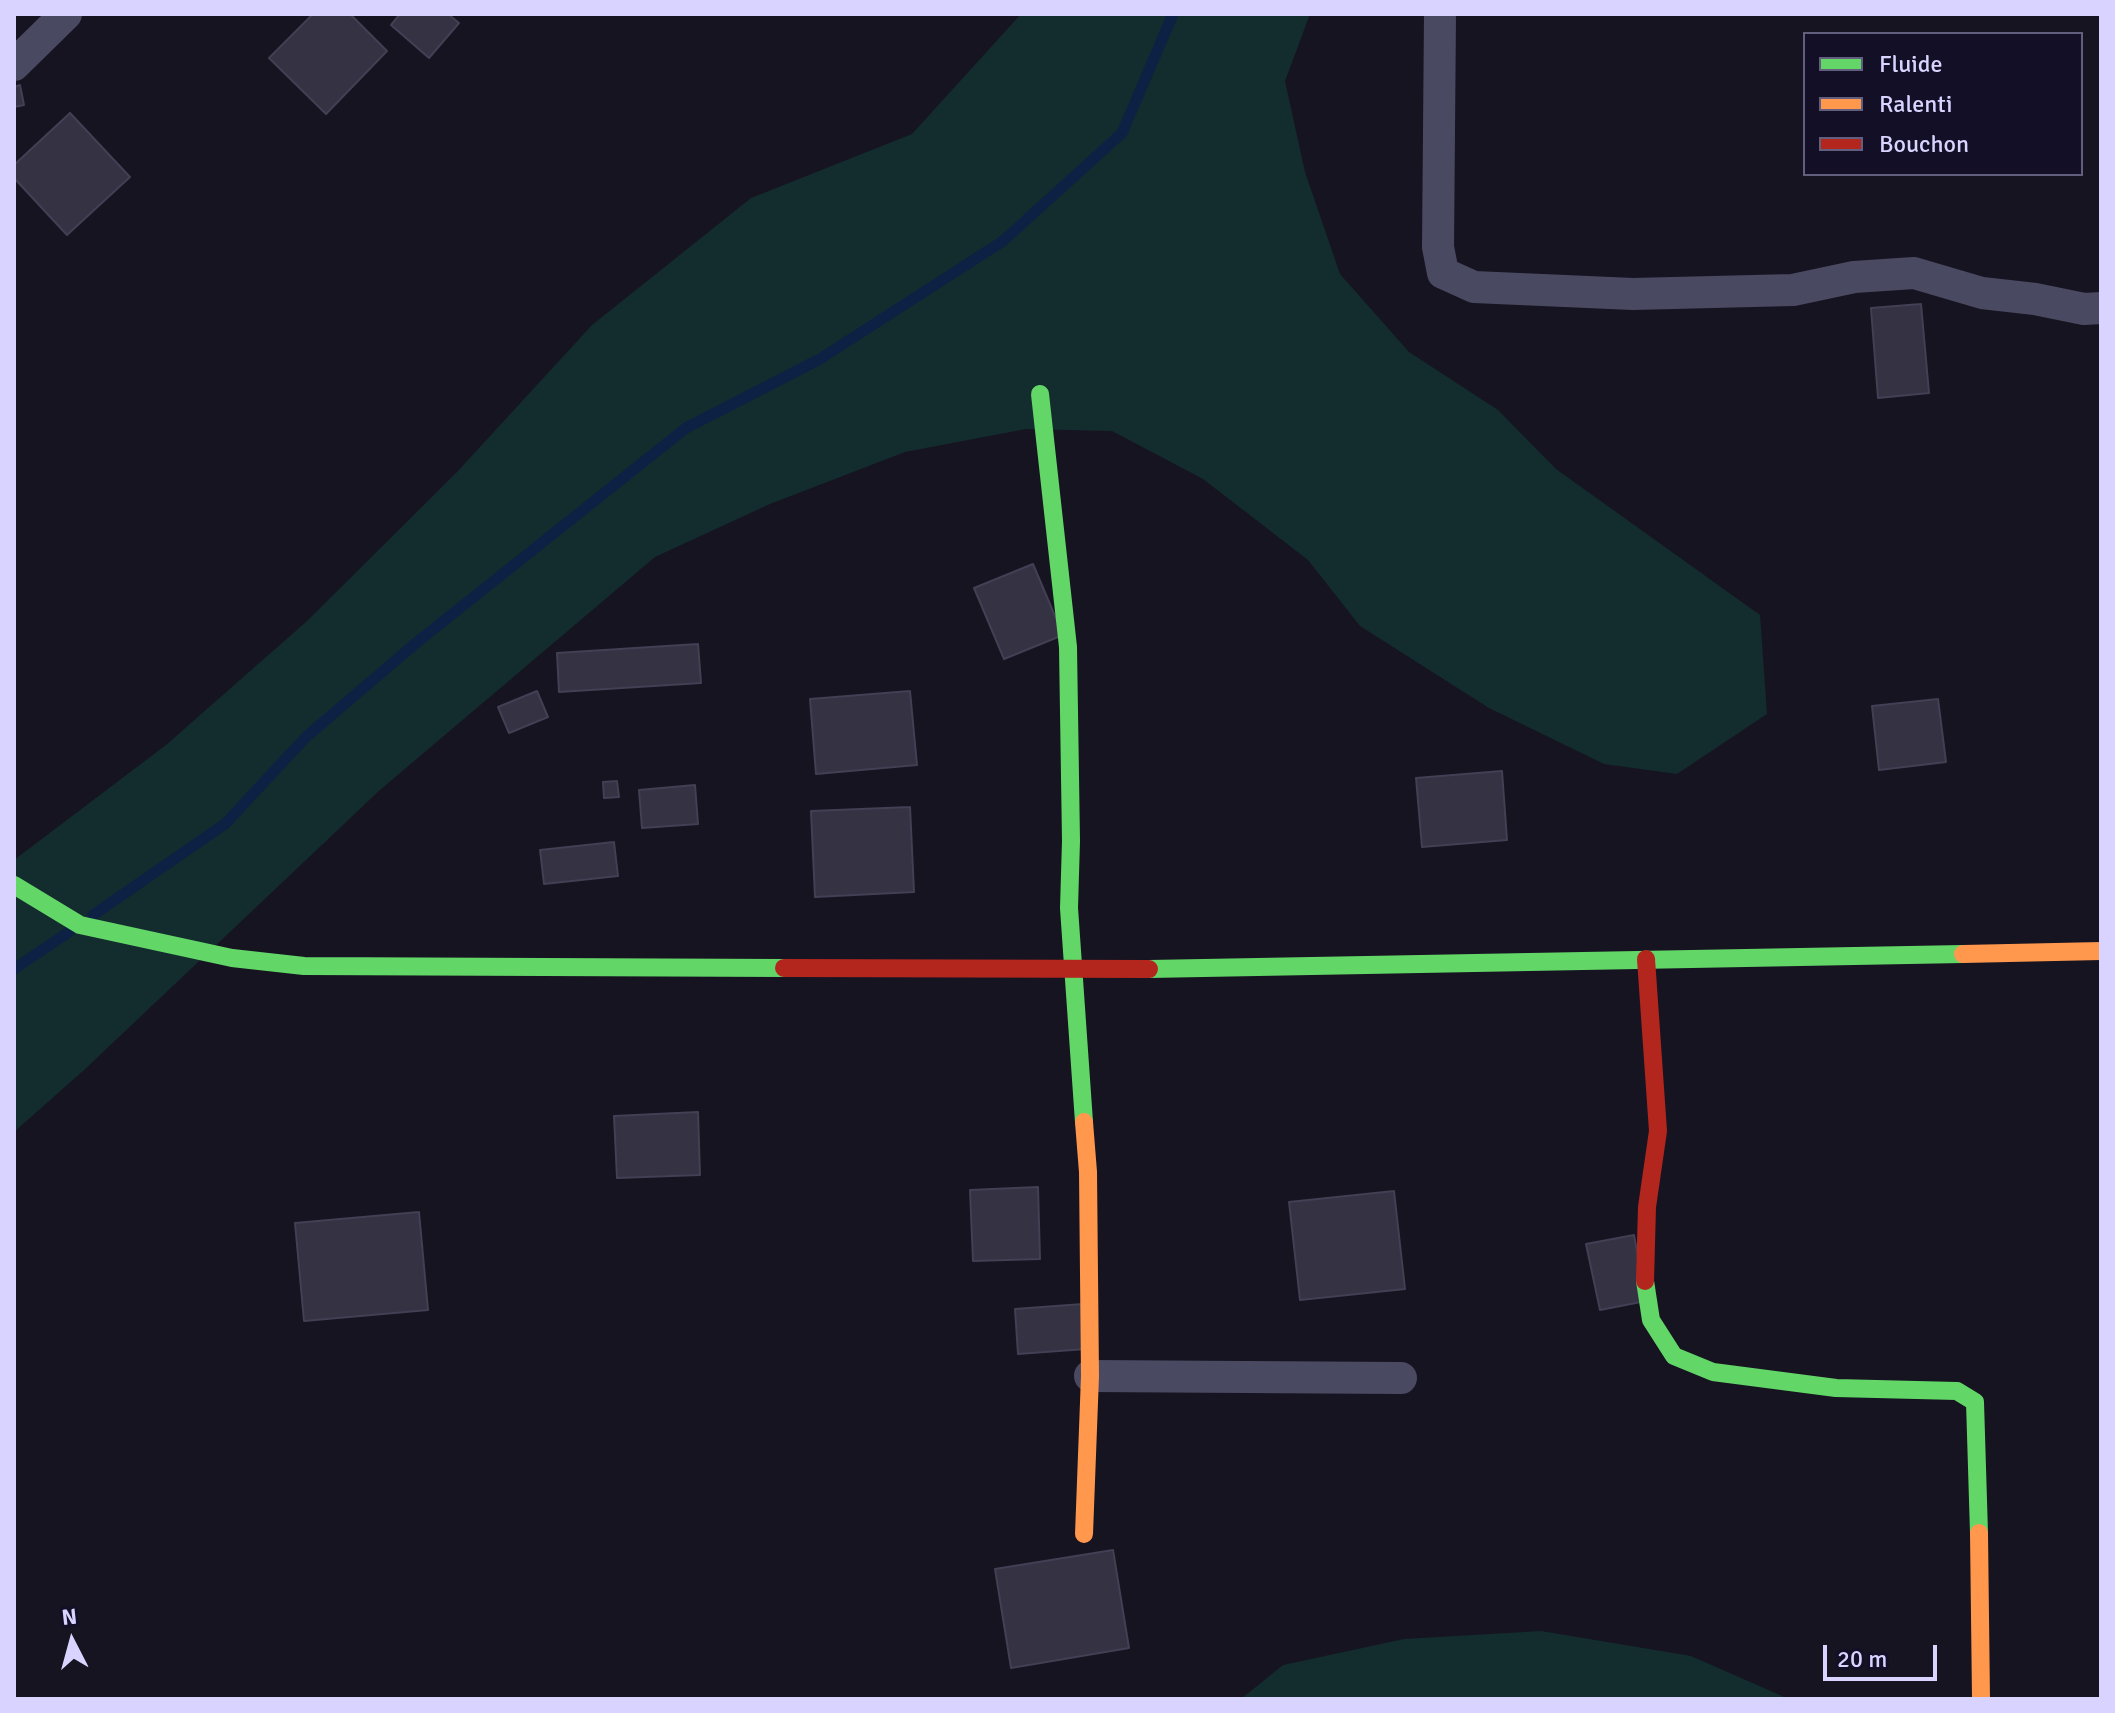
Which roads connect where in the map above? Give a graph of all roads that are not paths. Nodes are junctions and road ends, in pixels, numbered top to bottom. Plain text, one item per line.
1 (66, 14) edge
2 (1440, 14) edge
3 (14, 65) edge
4 (2101, 308) edge
5 (1040, 394) dead end
6 (14, 885) edge
7 (2101, 951) edge
8 (1646, 959) junction
9 (1074, 970) junction
10 (1090, 1376) junction
11 (1401, 1378) dead end
12 (1084, 1534) dead end
13 (1981, 1699) edge

1 - 3 street
2 - 4 street
5 - 9 street
6 - 9 street
7 - 8 street
8 - 9 street
8 - 13 street
9 - 10 street
10 - 11 street
10 - 12 street

